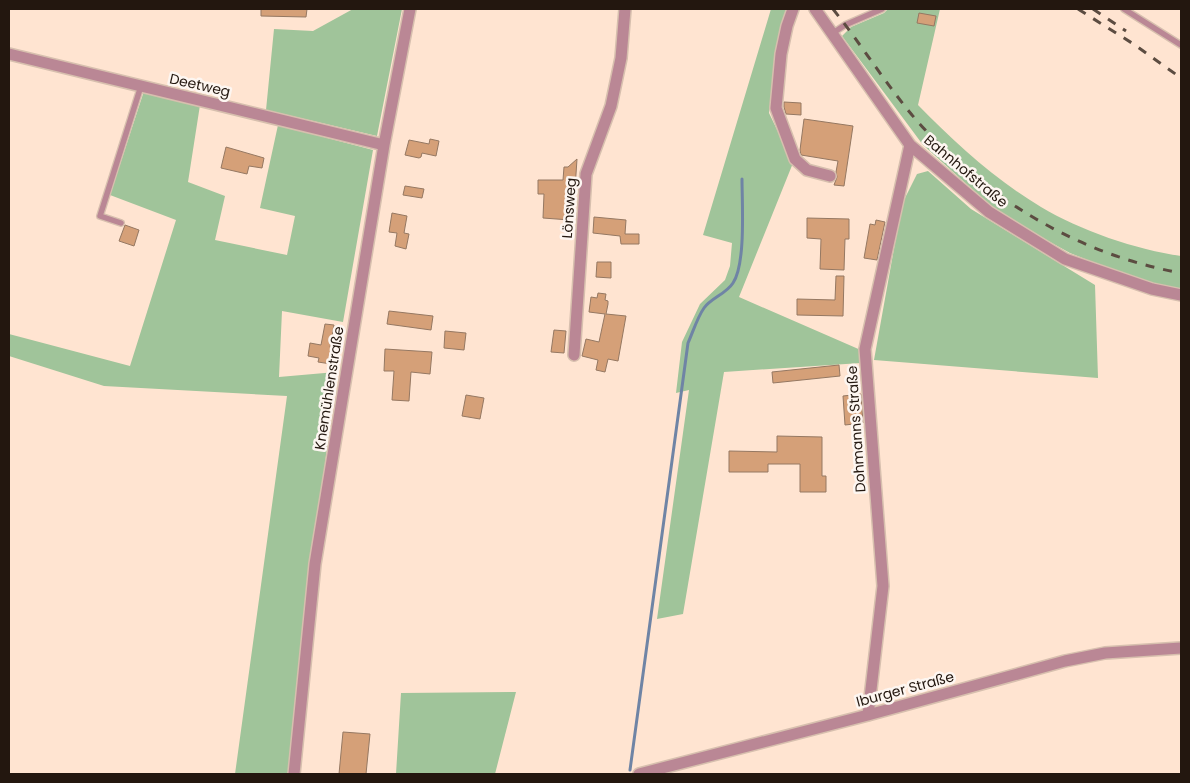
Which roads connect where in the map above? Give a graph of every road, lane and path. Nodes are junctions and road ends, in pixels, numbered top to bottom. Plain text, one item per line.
1 (410, 9) edge
2 (625, 9) edge
3 (793, 9) edge
4 (815, 9) edge
5 (882, 9) edge
6 (1124, 9) edge
7 (833, 33) junction
8 (1181, 45) edge
9 (9, 54) edge
10 (141, 86) junction
11 (384, 145) junction
12 (910, 145) junction
13 (830, 176) dead end
14 (121, 223) dead end
15 (1181, 296) edge
16 (574, 355) dead end
17 (1181, 648) edge
18 (868, 715) junction
19 (294, 774) edge
20 (639, 774) edge

1 - 11 street, Knemühlenstraße
2 - 16 street, Lönsweg
3 - 13 street
4 - 7 street, Bahnhofstraße
5 - 7 lane
6 - 8 lane
7 - 12 street, Bahnhofstraße
9 - 10 street, Deetweg
10 - 11 street, Deetweg
10 - 14 lane
11 - 19 street, Knemühlenstraße
12 - 15 street, Bahnhofstraße
12 - 18 street, Dohmanns Straße
17 - 18 street, Iburger Straße
18 - 20 street, Iburger Straße

